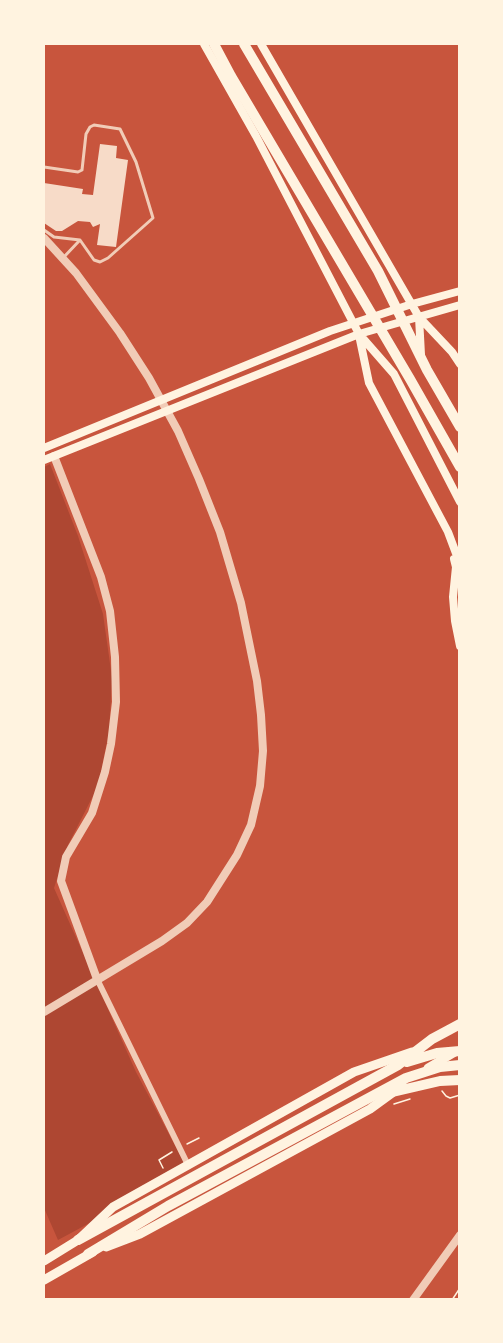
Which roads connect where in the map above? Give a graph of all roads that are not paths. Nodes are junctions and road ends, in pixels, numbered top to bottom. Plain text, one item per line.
1 (204, 44) edge
2 (214, 44) edge
3 (244, 44) edge
4 (261, 44) edge
5 (44, 168) edge
6 (44, 230) edge
7 (44, 238) edge
8 (80, 240) junction
9 (63, 258) junction
10 (459, 291) edge
11 (412, 304) junction
12 (459, 305) edge
13 (419, 317) junction
14 (353, 323) junction
15 (358, 334) junction
16 (459, 364) edge
17 (161, 399) junction
18 (167, 410) junction
19 (459, 427) edge
20 (459, 432) edge
21 (44, 448) edge
22 (54, 456) junction
23 (44, 460) edge
24 (459, 466) edge
25 (459, 502) edge
26 (448, 532) junction
27 (459, 564) edge
28 (459, 646) edge
29 (97, 979) junction
30 (44, 1012) edge
31 (459, 1024) edge
32 (459, 1029) edge
33 (459, 1050) edge
34 (398, 1065) junction
35 (459, 1065) edge
36 (459, 1080) edge
37 (369, 1097) junction
38 (188, 1165) junction
39 (459, 1235) edge
40 (78, 1240) junction
41 (88, 1254) junction
42 (44, 1261) edge
43 (44, 1280) edge
44 (413, 1299) edge

1 - 14 main road
2 - 24 highway
3 - 19 highway
4 - 11 main road
5 - 8 lane
6 - 8 lane
7 - 9 street
8 - 9 lane
9 - 17 street
10 - 11 main road
11 - 13 main road
11 - 14 main road
12 - 13 main road
13 - 15 main road
13 - 16 main road
13 - 20 main road
14 - 15 main road
14 - 17 main road
15 - 18 main road
15 - 25 main road
15 - 26 main road
17 - 18 street
17 - 21 main road
18 - 22 main road
18 - 29 street
22 - 23 main road
22 - 29 street
26 - 27 main road
26 - 28 main road
29 - 30 street
29 - 38 street
31 - 34 highway
32 - 38 main road
33 - 34 highway
33 - 41 main road
34 - 40 highway
35 - 37 highway
36 - 37 highway
37 - 41 highway
38 - 40 main road
39 - 44 street
40 - 42 main road
41 - 43 main road

